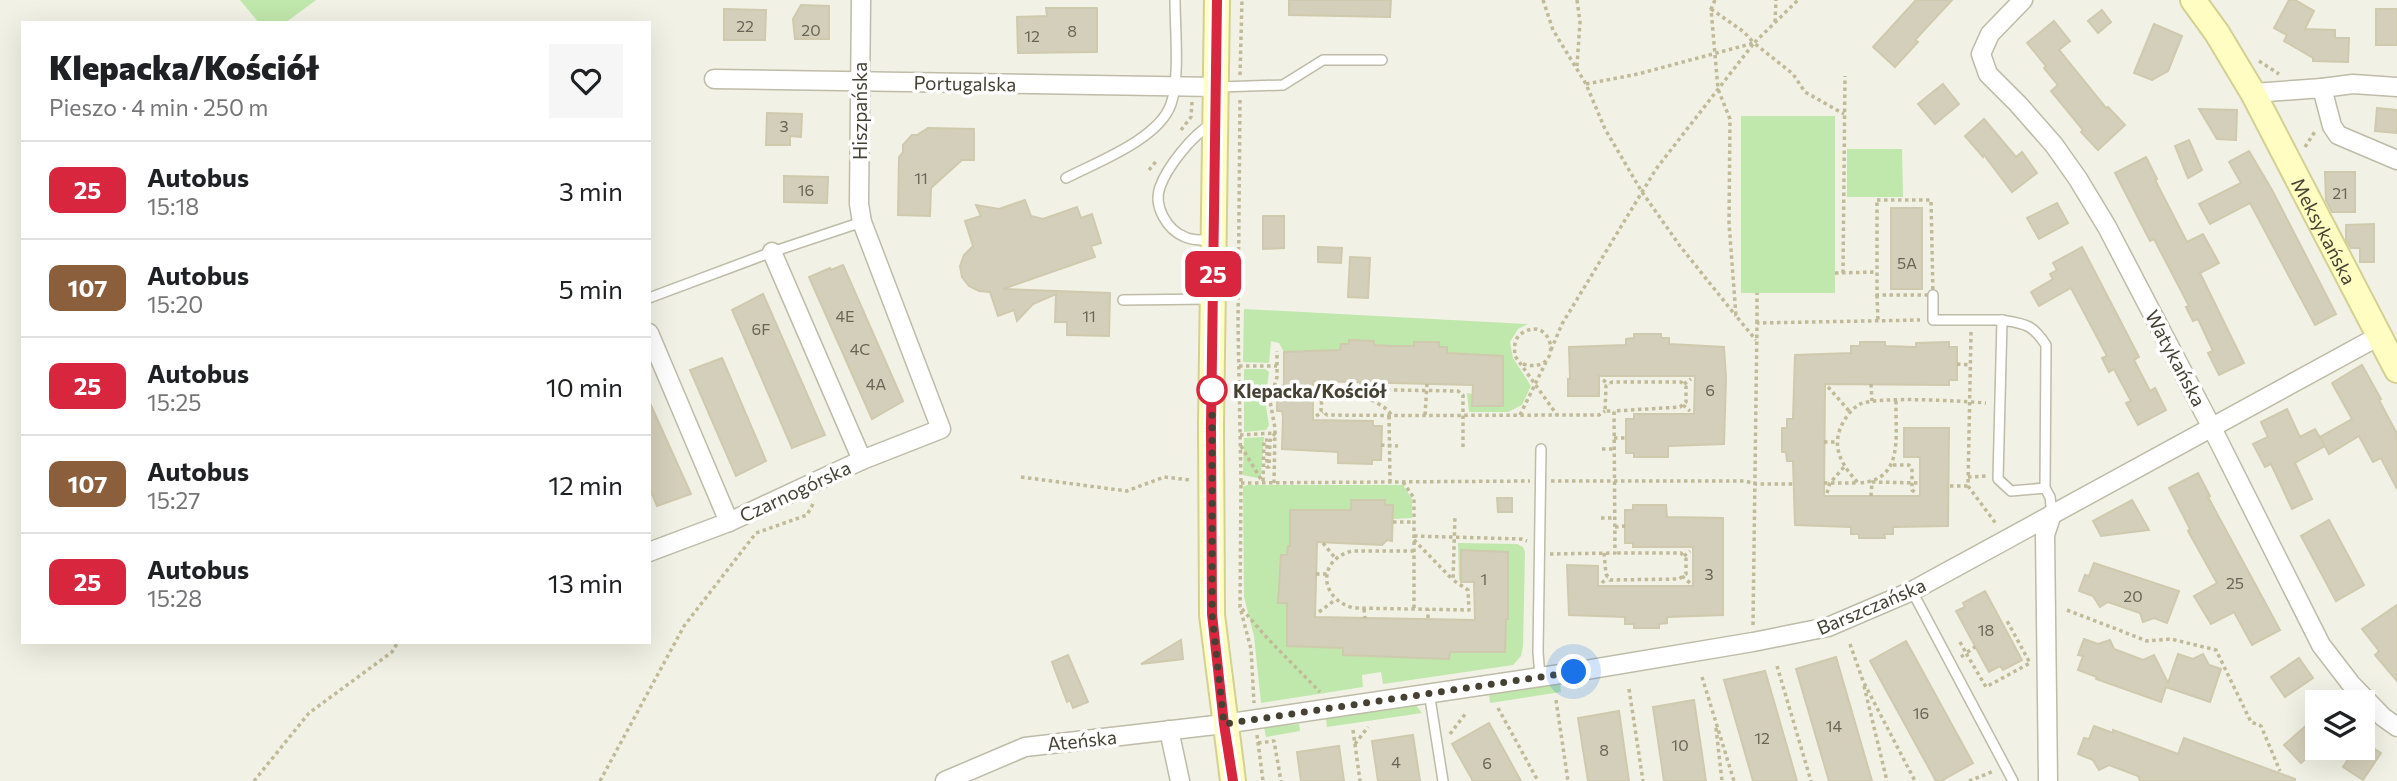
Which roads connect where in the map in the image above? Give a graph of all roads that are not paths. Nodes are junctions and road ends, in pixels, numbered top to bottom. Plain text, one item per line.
1 (861, 0) edge
2 (1175, 0) edge
3 (1217, 0) edge
4 (2023, 0) edge
5 (2193, 0) edge
6 (1381, 60) dead end
7 (714, 79) dead end
8 (859, 82) junction
9 (1175, 86) junction
10 (1228, 87) junction
11 (2397, 87) edge
12 (2322, 88) junction
13 (2253, 93) junction
14 (1215, 122) junction
15 (2397, 160) edge
16 (1066, 178) dead end
17 (862, 222) junction
18 (1214, 239) junction
19 (772, 251) junction
20 (1933, 295) road end
21 (651, 297) edge
22 (1213, 299) junction
23 (1123, 300) dead end
24 (2002, 320) junction
25 (2379, 336) junction
26 (651, 338) edge
27 (2397, 370) edge
28 (2211, 426) junction
29 (941, 429) joint
30 (1541, 449) dead end
31 (862, 460) junction
32 (2045, 488) junction
33 (2052, 514) junction
34 (729, 522) junction
35 (651, 551) edge
36 (1912, 591) junction
37 (1540, 677) junction
38 (1429, 692) junction
39 (1224, 724) junction
40 (2397, 727) edge
41 (1169, 730) junction
42 (945, 781) edge
43 (1180, 781) edge
44 (1233, 781) edge
45 (1443, 781) edge
46 (2013, 781) edge
47 (2048, 781) edge

1 - 8 street, Hiszpańska
2 - 9 lane
3 - 10 street
4 - 28 street, Watykańska
5 - 13 street, Meksykańska
6 - 10 lane
7 - 8 street, Portugalska
8 - 9 street, Portugalska
8 - 17 street, Hiszpańska
9 - 10 street, Portugalska
9 - 16 lane
10 - 14 street
11 - 12 street
12 - 13 street
12 - 15 street
13 - 25 street, Meksykańska
14 - 18 street
14 - 18 lane
17 - 19 lane
17 - 29 street, Hiszpańska
18 - 22 street
19 - 21 lane
19 - 31 street
20 - 24 lane
22 - 23 lane
22 - 39 street
24 - 32 lane
24 - 32 lane
25 - 27 street, Meksykańska
25 - 28 street, Barszczańska
26 - 34 street
28 - 33 street, Barszczańska
28 - 40 street, Watykańska
29 - 31 street, Czarnogórska
30 - 37 lane
31 - 34 street, Czarnogórska
32 - 33 lane
33 - 36 street, Barszczańska
33 - 47 street
34 - 35 street, Czarnogórska
36 - 37 street, Barszczańska
36 - 46 lane
37 - 38 street, Barszczańska
38 - 39 street, Barszczańska
38 - 45 lane
39 - 41 street, Ateńska
39 - 44 street
41 - 42 street, Ateńska
41 - 43 street

